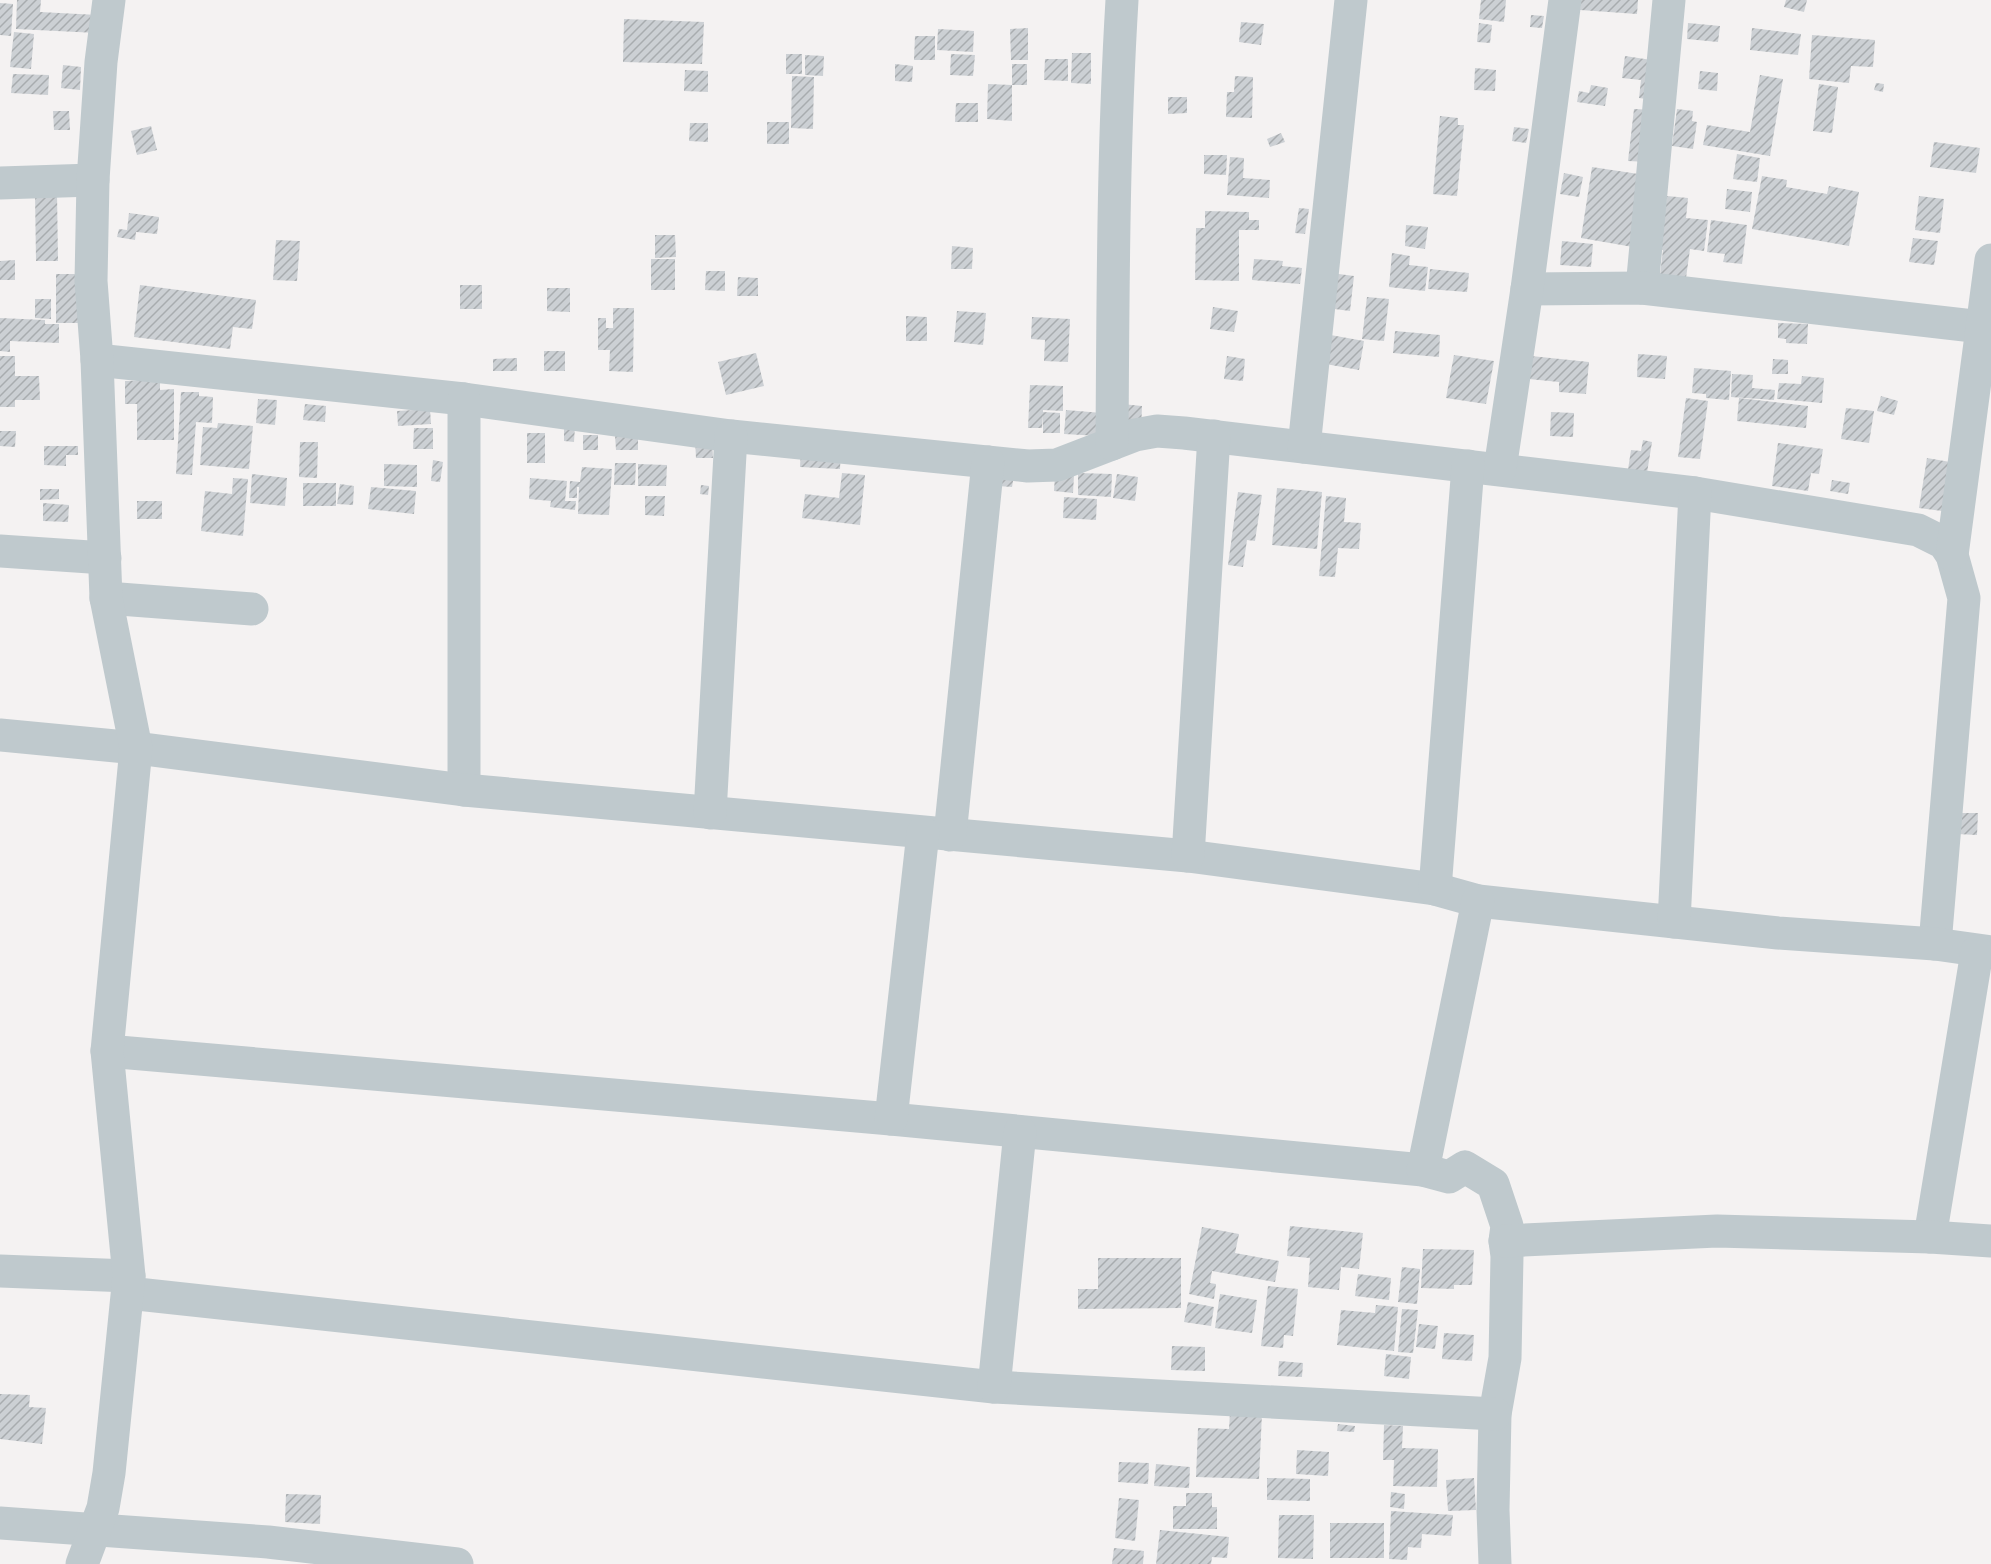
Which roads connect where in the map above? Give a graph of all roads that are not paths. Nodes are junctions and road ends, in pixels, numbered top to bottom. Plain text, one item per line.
1 (109, 0) edge
2 (1122, 0) edge
3 (1351, 0) edge
4 (1565, 0) edge
5 (1669, 0) edge
6 (93, 180) junction
7 (0, 183) edge
8 (1991, 260) edge
9 (1642, 288) junction
10 (1527, 289) junction
11 (1982, 327) junction
12 (98, 360) junction
13 (464, 399) junction
14 (731, 436) junction
15 (1214, 436) junction
16 (1112, 444) junction
17 (1304, 447) junction
18 (988, 462) junction
19 (1467, 466) junction
20 (1500, 469) junction
21 (1695, 493) junction
22 (0, 550) edge
23 (1952, 555) junction
24 (105, 558) junction
25 (106, 598) junction
26 (252, 609) dead end
27 (0, 735) edge
28 (136, 748) junction
29 (464, 790) junction
30 (710, 813) junction
31 (936, 834) junction
32 (1188, 856) junction
33 (1435, 889) junction
34 (1478, 901) junction
35 (1674, 922) junction
36 (1935, 944) junction
37 (1984, 952) edge
38 (107, 1051) junction
39 (891, 1119) junction
40 (1020, 1132) junction
41 (1423, 1170) junction
42 (1930, 1237) junction
43 (1505, 1241) junction
44 (1991, 1241) edge
45 (0, 1271) edge
46 (129, 1284) junction
47 (994, 1387) junction
48 (1495, 1414) junction
49 (0, 1523) edge
50 (96, 1531) junction
51 (82, 1564) edge
52 (457, 1564) edge
53 (1495, 1564) edge

1 - 6 street
2 - 16 street
3 - 17 street
4 - 10 street
5 - 9 street
6 - 7 street
6 - 12 street
8 - 11 street
9 - 10 street
9 - 11 street
10 - 20 street
11 - 23 street
12 - 13 street
12 - 24 street
13 - 14 street
13 - 29 street
14 - 18 street
14 - 30 street
15 - 16 street
15 - 17 street
15 - 32 street
16 - 18 street
17 - 19 street
18 - 31 street
19 - 20 street
19 - 33 street
20 - 21 street
21 - 23 street
21 - 35 street
22 - 24 street
23 - 36 street
24 - 25 street
25 - 26 street
25 - 28 street
27 - 28 street
28 - 29 street
28 - 38 street
29 - 30 street
30 - 31 street
31 - 32 street
31 - 39 street
32 - 33 street
33 - 34 street
34 - 35 street
34 - 41 street
35 - 36 street
36 - 37 street
37 - 42 street
38 - 39 street
38 - 46 street
39 - 40 street
40 - 41 street
40 - 47 street
41 - 43 street
42 - 43 street
42 - 44 street
43 - 48 street
45 - 46 street
46 - 47 street
46 - 50 street
47 - 48 street
48 - 53 street
49 - 50 street
50 - 51 street
50 - 52 street

